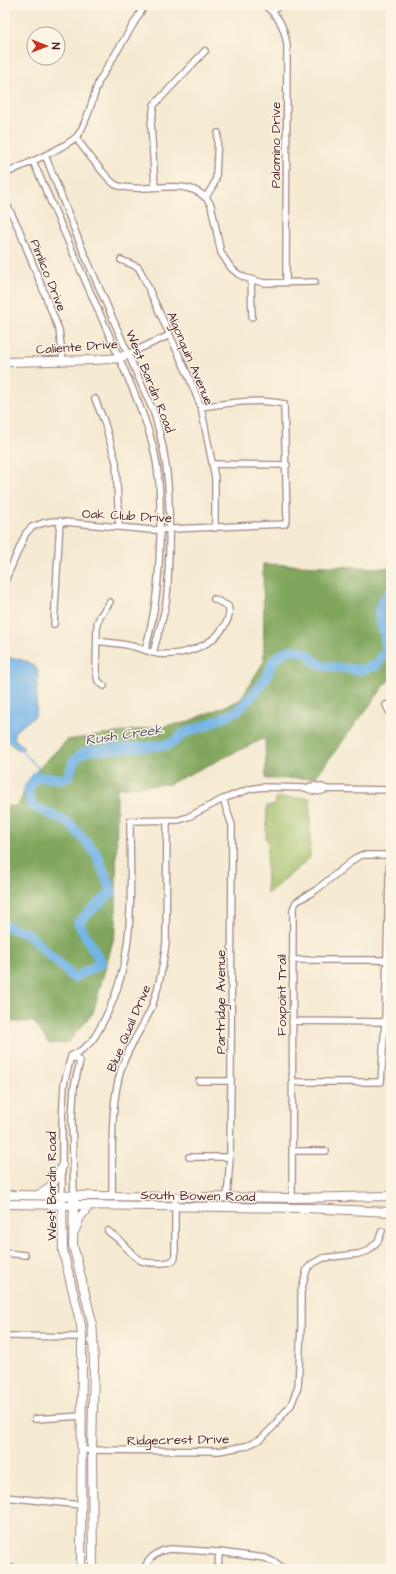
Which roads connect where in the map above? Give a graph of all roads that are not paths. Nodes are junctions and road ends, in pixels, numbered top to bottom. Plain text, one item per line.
1 (146, 5) edge
2 (264, 5) edge
3 (278, 5) edge
4 (273, 12) junction
5 (205, 50) dead end
6 (218, 133) dead end
7 (76, 138) junction
8 (45, 155) junction
9 (33, 161) junction
10 (5, 174) edge
11 (155, 187) junction
12 (206, 197) junction
13 (5, 201) edge
14 (121, 260) dead end
15 (251, 280) junction
16 (286, 282) junction
17 (315, 282) dead end
18 (252, 317) dead end
19 (170, 335) junction
20 (128, 354) junction
21 (119, 358) junction
22 (63, 360) junction
23 (5, 362) edge
24 (95, 399) dead end
25 (201, 407) junction
26 (213, 464) junction
27 (286, 465) junction
28 (60, 521) junction
29 (119, 527) junction
30 (215, 528) junction
31 (160, 529) junction
32 (169, 529) junction
33 (5, 581) edge
34 (214, 599) dead end
35 (110, 602) dead end
36 (54, 624) dead end
37 (97, 641) junction
38 (145, 650) junction
39 (154, 652) junction
40 (104, 686) dead end
41 (386, 705) dead end
42 (391, 715) edge
43 (391, 790) edge
44 (223, 799) junction
45 (391, 811) edge
46 (166, 821) junction
47 (390, 854) junction
48 (292, 960) junction
49 (387, 960) junction
50 (292, 1021) junction
51 (385, 1022) junction
52 (71, 1056) junction
53 (199, 1081) dead end
54 (231, 1081) junction
55 (292, 1082) junction
56 (292, 1151) junction
57 (326, 1151) dead end
58 (189, 1157) dead end
59 (230, 1157) junction
60 (62, 1166) junction
61 (5, 1195) edge
62 (36, 1195) junction
63 (391, 1195) edge
64 (62, 1196) junction
65 (74, 1196) junction
66 (112, 1196) junction
67 (175, 1197) junction
68 (227, 1197) junction
69 (292, 1198) junction
70 (5, 1204) edge
71 (62, 1204) junction
72 (74, 1206) junction
73 (89, 1206) junction
74 (174, 1207) junction
75 (227, 1207) junction
76 (389, 1212) edge
77 (108, 1231) dead end
78 (382, 1231) dead end
79 (73, 1238) junction
80 (5, 1253) edge
81 (25, 1255) dead end
82 (7, 1336) dead end
83 (82, 1337) junction
84 (82, 1416) junction
85 (35, 1419) dead end
86 (82, 1450) junction
87 (92, 1450) junction
88 (5, 1497) edge
89 (81, 1505) junction
90 (218, 1552) junction
91 (5, 1569) edge
92 (14, 1569) edge
93 (81, 1569) edge
94 (93, 1569) edge
95 (144, 1569) edge
96 (218, 1569) edge
97 (284, 1569) edge

1 - 7 street
2 - 4 street, Palomino Drive
3 - 4 street
4 - 16 street, Palomino Drive
5 - 11 street
6 - 12 street
7 - 8 street
7 - 11 street
8 - 9 street
8 - 20 street, West Bardin Road
9 - 10 street
9 - 21 street, West Bardin Road
11 - 12 street
12 - 15 street
13 - 22 street, Pimlico Drive
14 - 19 street, Algonquin Avenue
15 - 16 street
15 - 18 street
16 - 17 street
19 - 20 street, Caliente Drive
19 - 25 street, Algonquin Avenue
20 - 21 main road, Caliente Drive
20 - 32 street, West Bardin Road
21 - 22 main road, Caliente Drive
21 - 31 street, West Bardin Road
22 - 23 main road, Caliente Drive
24 - 29 street
25 - 26 street, Algonquin Avenue
25 - 27 street
26 - 27 street
26 - 30 street, Algonquin Avenue
27 - 30 street, Oak Club Drive
28 - 29 street, Oak Club Drive
28 - 33 street, Oak Club Drive
28 - 36 street
29 - 31 street, Oak Club Drive
30 - 32 street, Oak Club Drive
31 - 32 street, Oak Club Drive
31 - 38 street, West Bardin Road
32 - 39 street, West Bardin Road
34 - 39 street
35 - 37 street
37 - 38 street
37 - 40 street
38 - 39 street
41 - 42 street
43 - 44 street
44 - 46 street
44 - 54 street, Partridge Avenue
45 - 47 street
46 - 52 street
46 - 66 street, Blue Quail Drive
47 - 48 street, Foxpoint Trail
47 - 49 street
48 - 49 street
48 - 50 street, Foxpoint Trail
49 - 51 street
50 - 51 street
50 - 55 street, Foxpoint Trail
51 - 55 street
52 - 60 street, West Bardin Road
52 - 65 street, West Bardin Road
53 - 54 street
54 - 59 street, Partridge Avenue
55 - 56 street, Foxpoint Trail
56 - 57 street
56 - 69 street, Foxpoint Trail
58 - 59 street
59 - 68 street, Partridge Avenue
60 - 62 main road
60 - 64 street, West Bardin Road
61 - 62 main road, South Bowen Road
62 - 64 main road, South Bowen Road
63 - 69 main road, South Bowen Road
64 - 65 main road, South Bowen Road
64 - 71 main road, West Bardin Road
65 - 66 main road, South Bowen Road
65 - 72 main road, West Bardin Road
66 - 67 main road, South Bowen Road
67 - 68 main road, South Bowen Road
67 - 74 street
68 - 69 main road, South Bowen Road
68 - 75 street, Partridge Avenue
70 - 71 main road, South Bowen Road
71 - 72 main road, South Bowen Road
71 - 83 main road, West Bardin Road
72 - 73 main road, South Bowen Road
72 - 79 main road, West Bardin Road
73 - 74 main road, South Bowen Road
73 - 79 main road
74 - 75 main road, South Bowen Road
74 - 77 street
75 - 76 main road, South Bowen Road
78 - 87 street, Ridgecrest Drive
79 - 87 main road, West Bardin Road
80 - 81 street
82 - 83 street
83 - 84 main road, West Bardin Road
84 - 85 street
84 - 86 main road, West Bardin Road
86 - 87 street, Ridgecrest Drive
86 - 89 main road, West Bardin Road
87 - 94 main road, West Bardin Road
88 - 89 street
89 - 93 main road, West Bardin Road
90 - 95 street
90 - 96 street
90 - 97 street
91 - 92 main road

